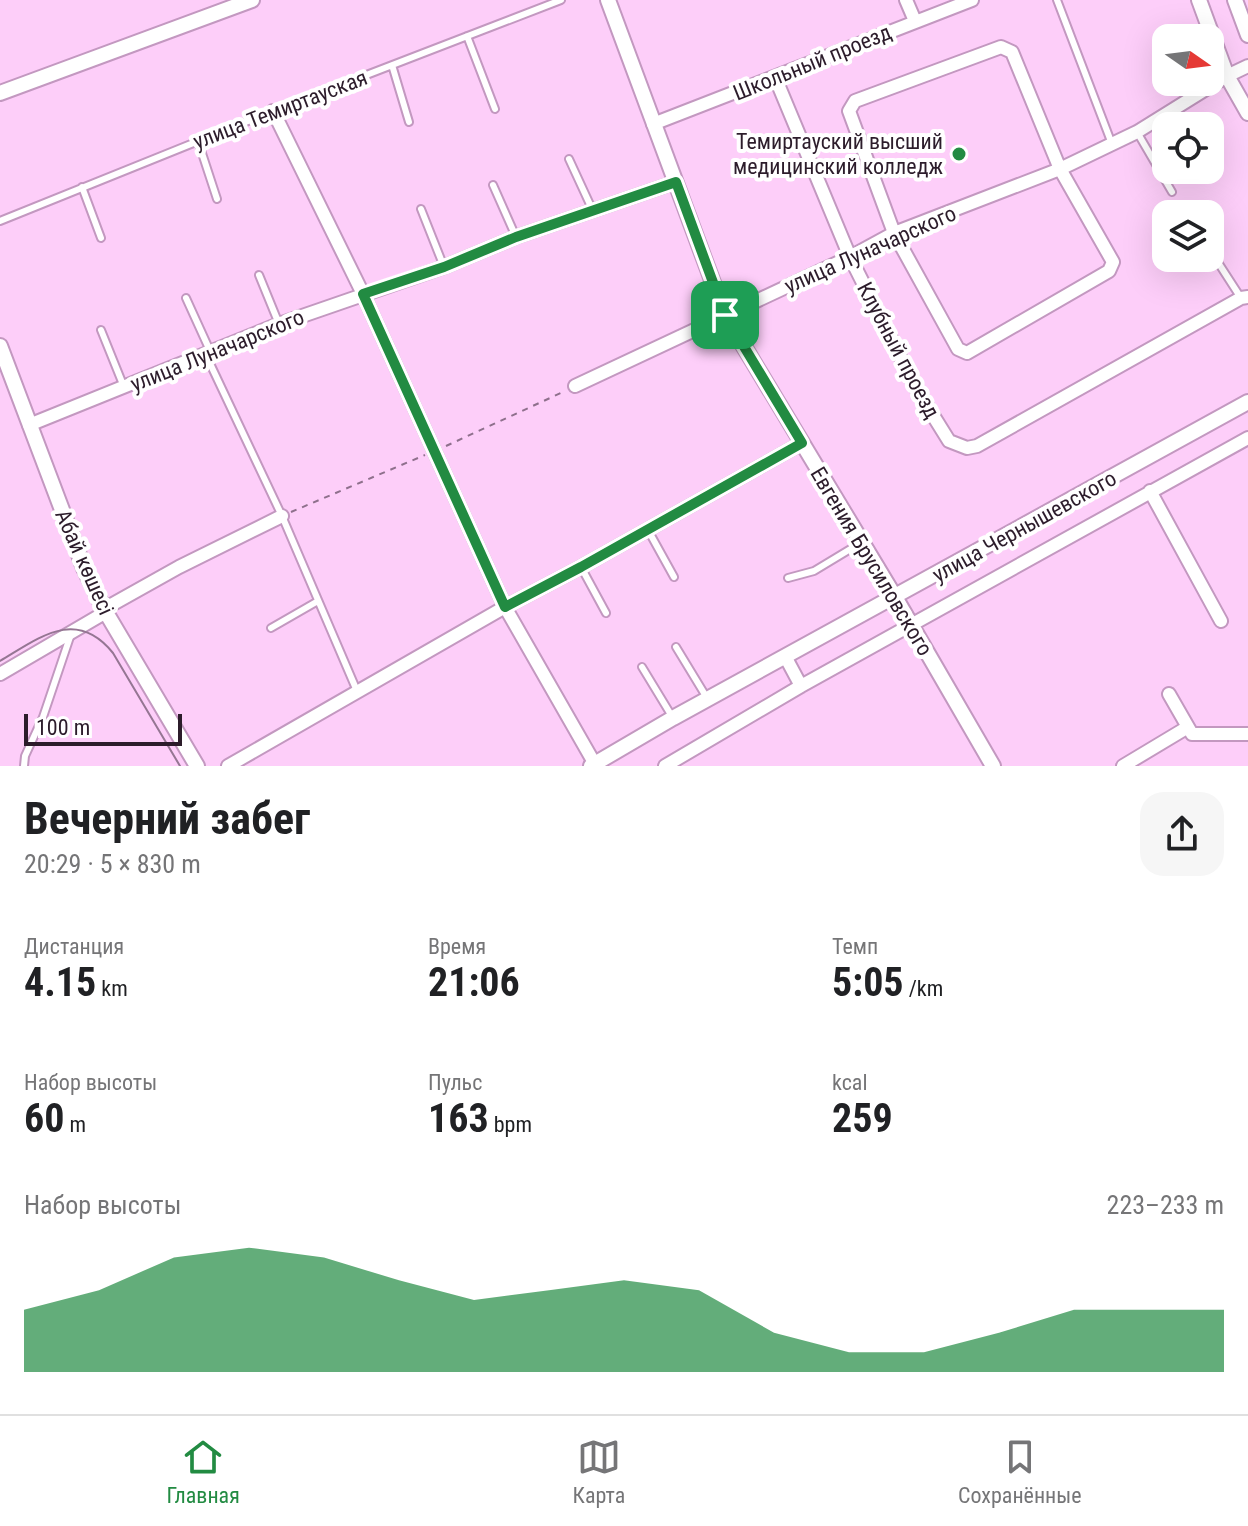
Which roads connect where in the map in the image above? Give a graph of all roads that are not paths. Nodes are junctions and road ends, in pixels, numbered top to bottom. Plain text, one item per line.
1 (252, 0) edge
2 (561, 0) edge
3 (608, 0) edge
4 (906, 0) edge
5 (972, 0) edge
6 (1057, 0) edge
7 (1199, 0) edge
8 (1235, 0) edge
9 (915, 21) junction
10 (1248, 35) edge
11 (467, 36) junction
12 (392, 65) junction
13 (1248, 66) edge
14 (1227, 76) junction
15 (775, 77) junction
16 (0, 93) edge
17 (495, 109) dead end
18 (273, 111) junction
19 (1248, 113) edge
20 (409, 122) dead end
21 (653, 124) junction
22 (1137, 132) junction
23 (198, 141) junction
24 (1112, 144) junction
25 (569, 159) dead end
26 (1060, 169) junction
27 (676, 182) junction
28 (493, 185) dead end
29 (82, 187) junction
30 (1172, 192) dead end
31 (217, 199) dead end
32 (421, 209) dead end
33 (593, 211) junction
34 (0, 221) edge
35 (894, 233) junction
36 (516, 237) junction
37 (101, 238) dead end
38 (850, 257) junction
39 (444, 267) junction
40 (1224, 270) edge
41 (259, 275) dead end
42 (363, 294) junction
43 (186, 298) dead end
44 (1244, 298) edge
45 (725, 315) junction
46 (279, 324) junction
47 (101, 330) dead end
48 (0, 346) edge
49 (208, 354) junction
50 (575, 386) dead end
51 (124, 387) junction
52 (1248, 402) edge
53 (29, 425) junction
54 (1248, 438) edge
55 (802, 443) junction
56 (1150, 491) junction
57 (282, 516) junction
58 (648, 530) junction
59 (862, 542) junction
60 (581, 567) junction
61 (674, 577) dead end
62 (788, 578) dead end
63 (895, 597) junction
64 (318, 601) junction
65 (505, 607) junction
66 (105, 611) junction
67 (606, 613) dead end
68 (1221, 621) dead end
69 (911, 626) junction
70 (271, 628) dead end
71 (71, 632) junction
72 (676, 647) dead end
73 (786, 658) junction
74 (642, 667) dead end
75 (0, 674) edge
76 (801, 686) junction
77 (358, 693) junction
78 (1169, 694) dead end
79 (708, 701) junction
80 (673, 718) junction
81 (1188, 727) junction
82 (1248, 734) edge
83 (594, 765) edge
84 (24, 766) edge
85 (197, 766) edge
86 (228, 766) edge
87 (665, 766) edge
88 (993, 766) edge
89 (1123, 766) edge

1 - 16 street
2 - 11 lane, улица Темиртауская
3 - 21 street, Евгения Брусиловского
4 - 9 street
5 - 9 street, Школьный проезд
6 - 24 lane
7 - 14 street
8 - 10 street
9 - 15 street, Школьный проезд
11 - 12 lane, улица Темиртауская
11 - 17 lane
12 - 18 lane, улица Темиртауская
12 - 20 lane
13 - 14 street, улица Луначарского
14 - 19 street
14 - 22 street, улица Луначарского
15 - 21 street, Школьный проезд
15 - 38 street, Клубный проезд
18 - 23 lane, улица Темиртауская
18 - 42 street
21 - 27 street, Евгения Брусиловского
22 - 24 street, улица Луначарского
22 - 30 lane
23 - 29 lane, улица Темиртауская
23 - 31 lane
24 - 26 street, улица Луначарского
25 - 33 lane
26 - 35 street, улица Луначарского
26 - 35 street
26 - 35 street
27 - 33 street, улица Луначарского
27 - 45 street, Евгения Брусиловского
28 - 36 lane
29 - 34 lane, улица Темиртауская
29 - 37 lane
32 - 39 lane
33 - 36 street, улица Луначарского
35 - 38 street, улица Луначарского
36 - 39 street, улица Луначарского
38 - 44 street, Клубный проезд
38 - 45 street, улица Луначарского
39 - 42 street, улица Луначарского
40 - 44 lane
41 - 46 lane
42 - 46 street, улица Луначарского
42 - 65 street
43 - 49 lane
45 - 50 street, улица Луначарского
45 - 55 street, Евгения Брусиловского
46 - 49 street, улица Луначарского
47 - 51 lane
48 - 53 street, Абай көшесі
49 - 51 street, улица Луначарского
49 - 57 lane
51 - 53 street, улица Луначарского
52 - 63 street, улица Чернышевского
53 - 66 street, Абай көшесі
54 - 56 street
55 - 58 street
55 - 59 street, Евгения Брусиловского
56 - 68 street
56 - 69 street
57 - 64 lane
57 - 66 street
58 - 60 street
58 - 61 lane
59 - 62 lane
59 - 63 street, Евгения Брусиловского
60 - 65 street
60 - 67 lane
63 - 69 street, Евгения Брусиловского
63 - 73 street, улица Чернышевского
64 - 70 lane
64 - 77 lane
65 - 77 street
65 - 83 street
66 - 71 street
66 - 85 street, Абай көшесі
69 - 76 street
69 - 88 street, Евгения Брусиловского
71 - 75 street
71 - 84 lane
72 - 79 lane
73 - 76 street
73 - 79 street, улица Чернышевского
74 - 80 lane
76 - 87 street
77 - 86 street
78 - 81 street
79 - 80 street, улица Чернышевского
80 - 83 street, улица Чернышевского
81 - 82 street
81 - 89 street

